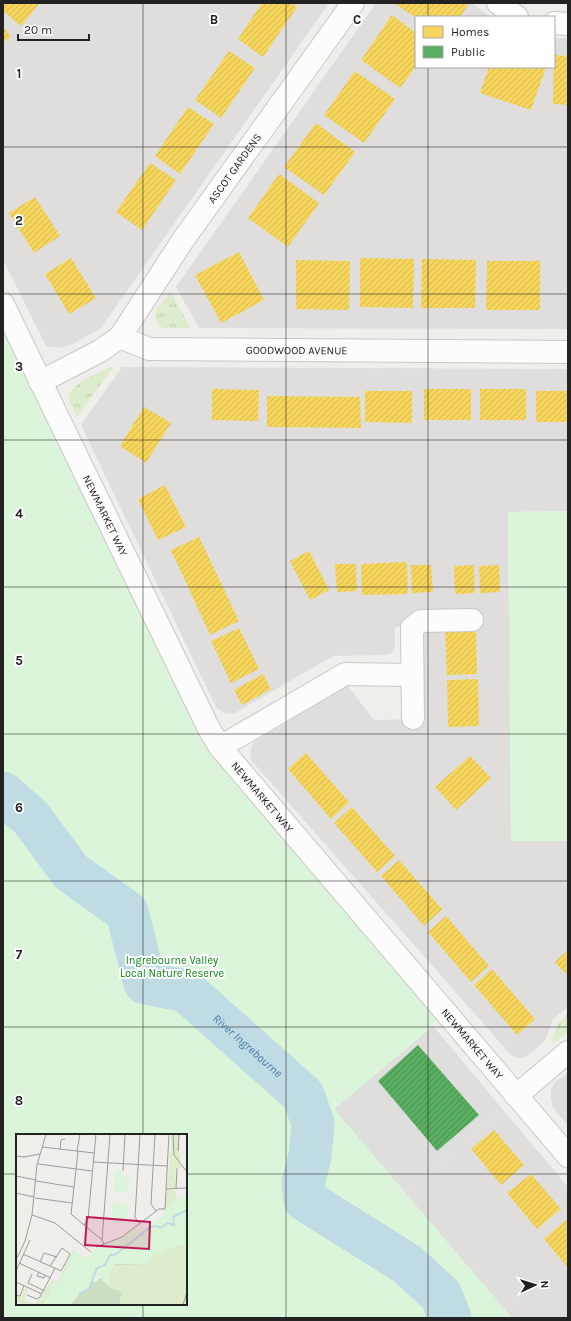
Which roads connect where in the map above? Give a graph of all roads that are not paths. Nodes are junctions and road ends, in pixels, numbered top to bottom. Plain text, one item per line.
1 (353, 3) edge
2 (498, 3) edge
3 (517, 16) edge
4 (555, 23) edge
5 (568, 24) edge
6 (3, 304) edge
7 (120, 337) junction
8 (568, 352) edge
9 (40, 382) junction
10 (472, 620) dead end
11 (412, 675) junction
12 (413, 718) dead end
13 (220, 747) junction
14 (568, 1052) edge
15 (516, 1096) junction
16 (568, 1156) edge

1 - 7 street, ASCOT GARDENS
2 - 3 street
4 - 5 street
6 - 9 street, NEWMARKET WAY
7 - 8 street, GOODWOOD AVENUE
7 - 9 street
9 - 13 street, NEWMARKET WAY
10 - 11 street
11 - 12 street
11 - 13 street
13 - 15 street, NEWMARKET WAY
14 - 15 street
15 - 16 street, NEWMARKET WAY

